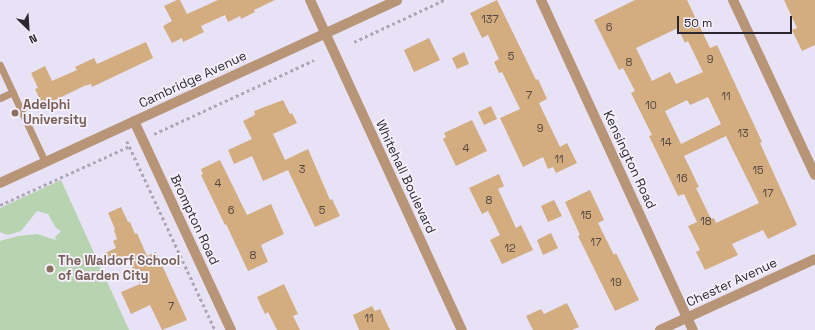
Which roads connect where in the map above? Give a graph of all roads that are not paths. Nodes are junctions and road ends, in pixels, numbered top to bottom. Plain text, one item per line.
1 (310, 0) edge
2 (397, 0) edge
3 (541, 0) edge
4 (733, 0) edge
5 (325, 34) junction
6 (0, 65) edge
7 (13, 92) junction
8 (0, 98) edge
9 (134, 121) junction
10 (44, 162) junction
11 (815, 175) edge
12 (0, 183) edge
13 (815, 259) edge
14 (687, 318) junction
15 (231, 330) edge
16 (462, 330) edge
17 (660, 330) edge
18 (693, 330) edge

1 - 5 street, Whitehall Boulevard
2 - 5 street, Cambridge Avenue
3 - 14 street, Kensington Road
4 - 11 street
5 - 9 street, Cambridge Avenue
5 - 16 street, Whitehall Boulevard
6 - 7 lane
7 - 8 lane
7 - 10 lane
9 - 10 street, Cambridge Avenue
9 - 15 street, Brompton Road
10 - 12 street, Cambridge Avenue
13 - 14 street, Chester Avenue
14 - 17 street, Chester Avenue
14 - 18 street, Kensington Road

